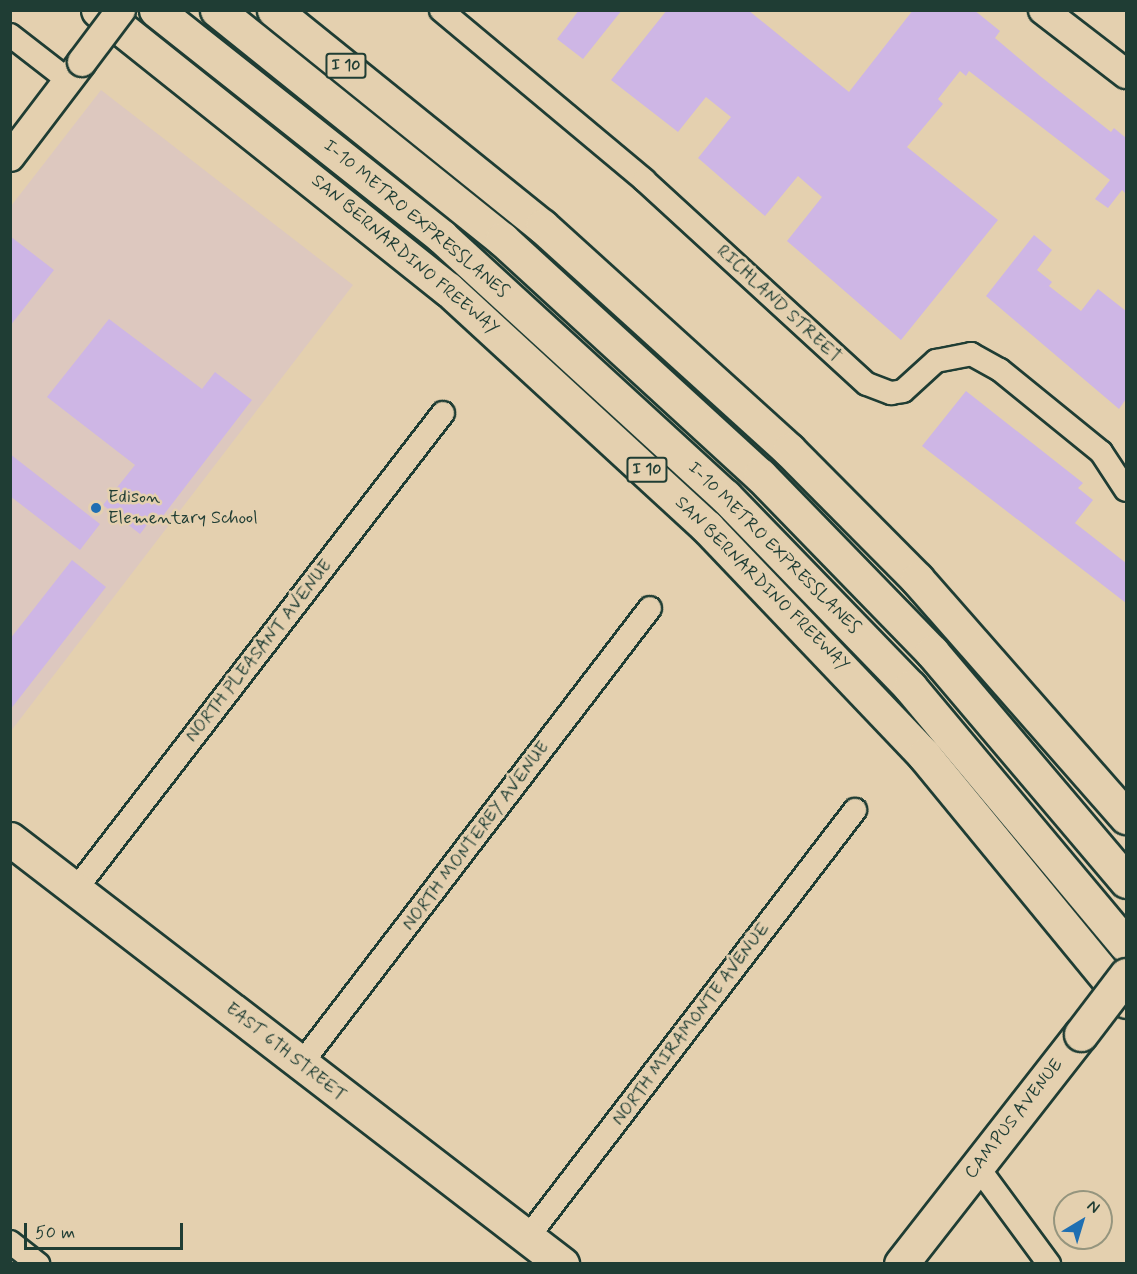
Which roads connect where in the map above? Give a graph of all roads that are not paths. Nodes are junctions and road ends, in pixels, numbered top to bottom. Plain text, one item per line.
1 (98, 10) edge
2 (122, 10) edge
3 (156, 10) edge
4 (217, 10) edge
5 (274, 10) edge
6 (305, 10) edge
7 (441, 10) edge
8 (1043, 10) edge
9 (10, 35) edge
10 (75, 71) junction
11 (1126, 75) edge
12 (417, 121) junction
13 (10, 157) edge
14 (442, 413) dead end
15 (1126, 490) edge
16 (650, 608) dead end
17 (855, 810) dead end
18 (1126, 817) edge
19 (10, 839) edge
20 (1126, 881) edge
21 (76, 889) junction
22 (1126, 945) edge
23 (1126, 975) edge
24 (1126, 1000) edge
25 (302, 1064) junction
26 (977, 1166) junction
27 (528, 1237) junction
28 (10, 1242) edge
29 (38, 1263) edge
30 (562, 1263) edge
31 (901, 1263) edge
32 (1049, 1263) edge

1 - 24 main road, SAN BERNARDINO FREEWAY / I 10
2 - 10 street, bridge
3 - 22 main road, I-10 METRO EXPRESSLANES
4 - 20 main road, I-10 METRO EXPRESSLANES
5 - 12 main road, I 10
6 - 12 main road
7 - 15 street, RICHLAND STREET
8 - 11 street
9 - 10 street
10 - 13 street
12 - 18 main road, I 10
14 - 21 street, NORTH PLEASANT AVENUE
16 - 25 street, NORTH MONTEREY AVENUE
17 - 27 street, NORTH MIRAMONTE AVENUE
19 - 21 main road, EAST 6TH STREET
21 - 25 main road, EAST 6TH STREET
23 - 26 main road, CAMPUS AVENUE, bridge
25 - 27 main road, EAST 6TH STREET
26 - 31 main road, CAMPUS AVENUE
26 - 32 street
27 - 30 main road, EAST 6TH STREET
28 - 29 street

